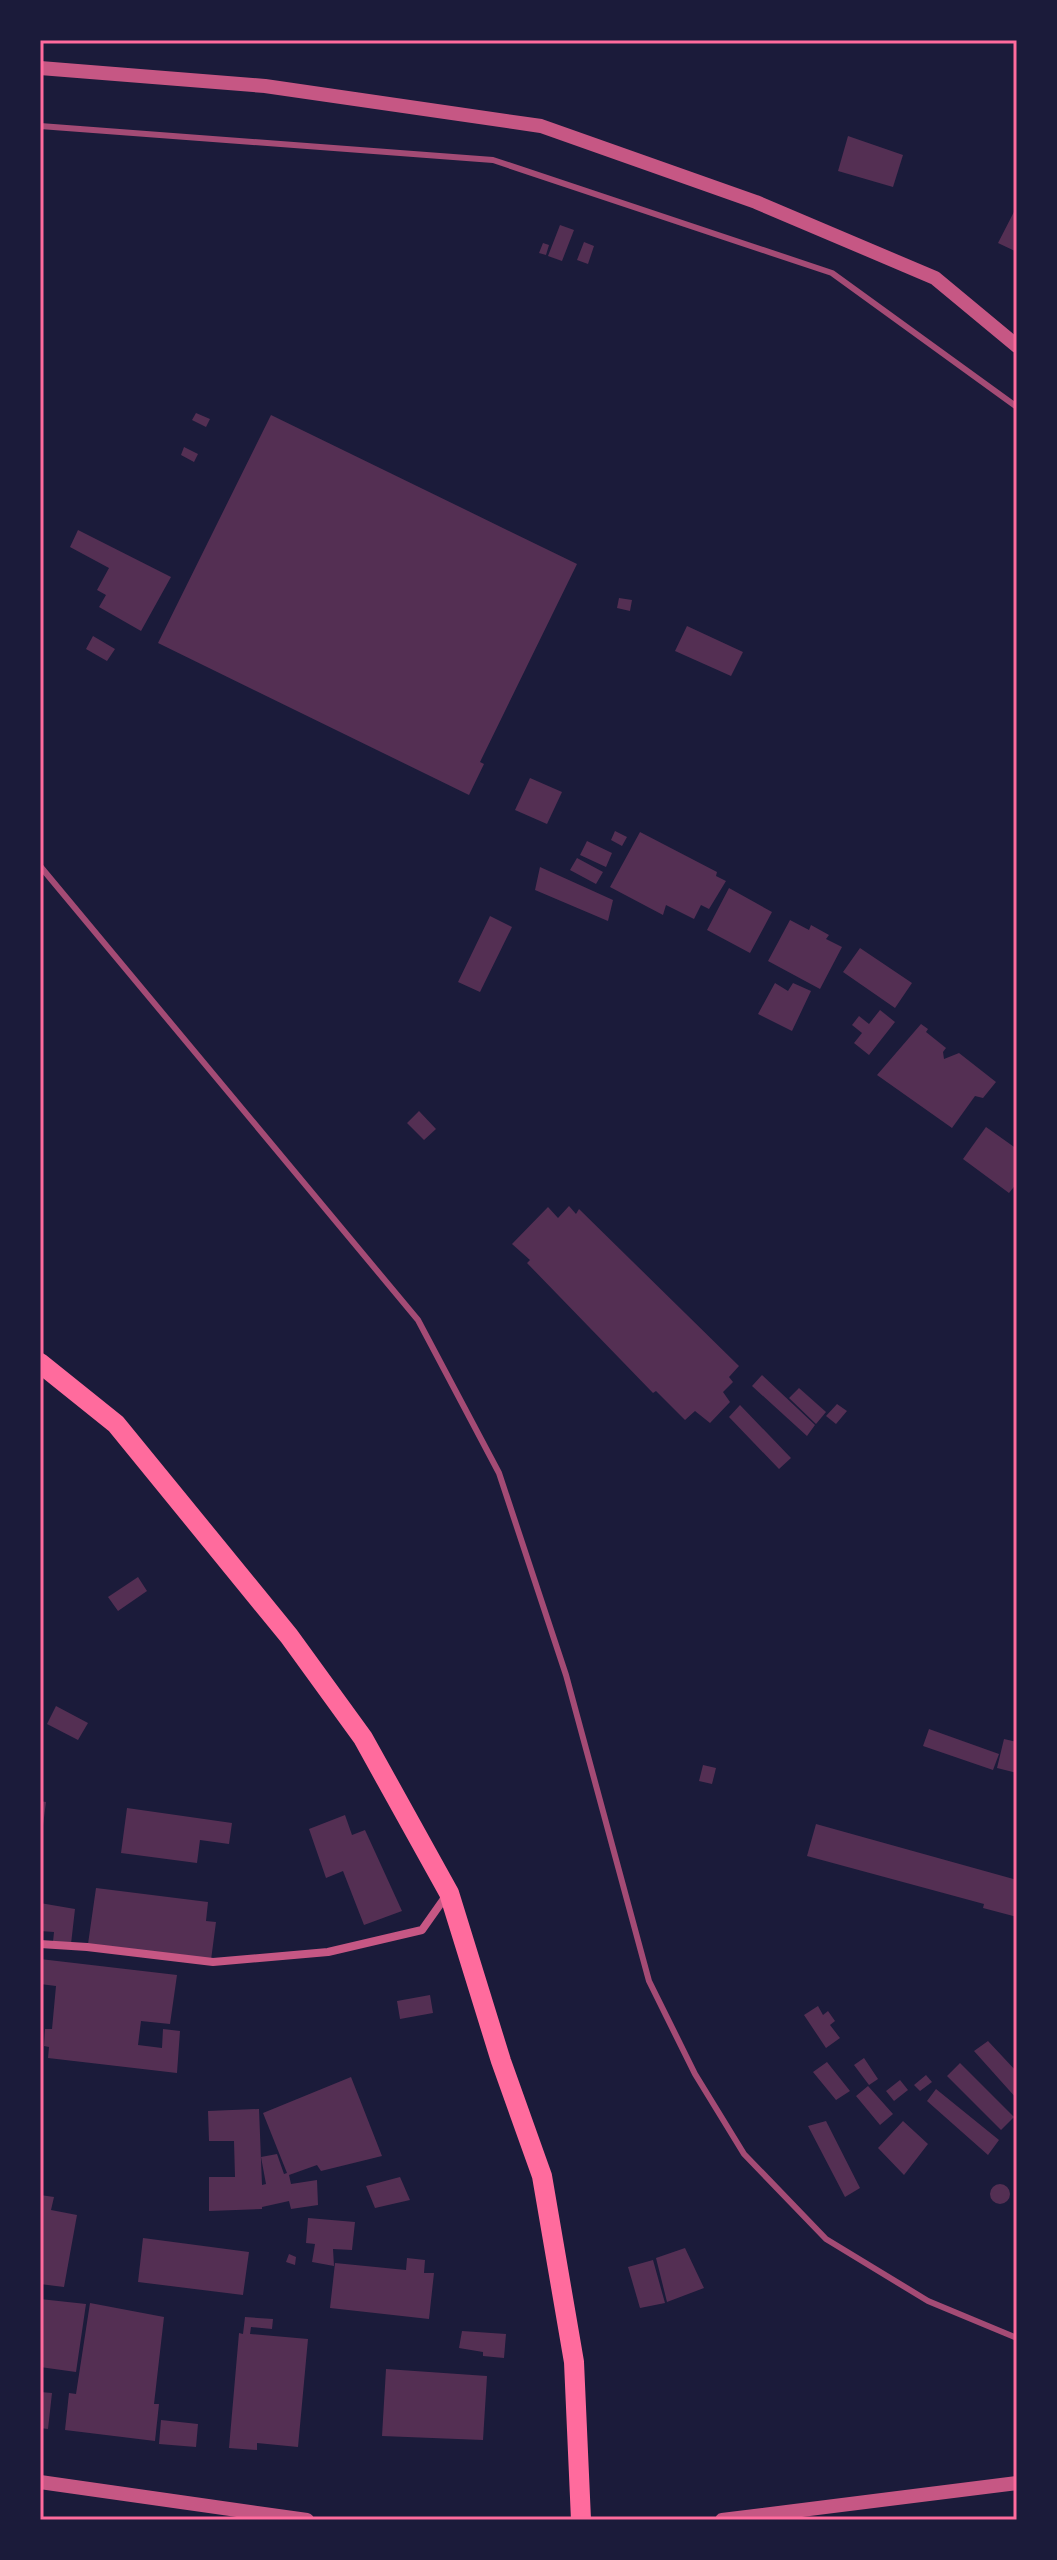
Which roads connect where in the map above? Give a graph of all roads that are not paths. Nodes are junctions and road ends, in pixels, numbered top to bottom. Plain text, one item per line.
1 (40, 68) edge
2 (1017, 346) edge
3 (40, 1363) edge
4 (449, 1893) junction
5 (40, 1944) edge
6 (40, 2482) edge
7 (1017, 2483) edge
8 (307, 2520) edge
9 (581, 2520) edge
10 (722, 2520) edge

1 - 2 street
3 - 4 main road
4 - 5 street
4 - 9 main road
6 - 8 street
7 - 10 street

